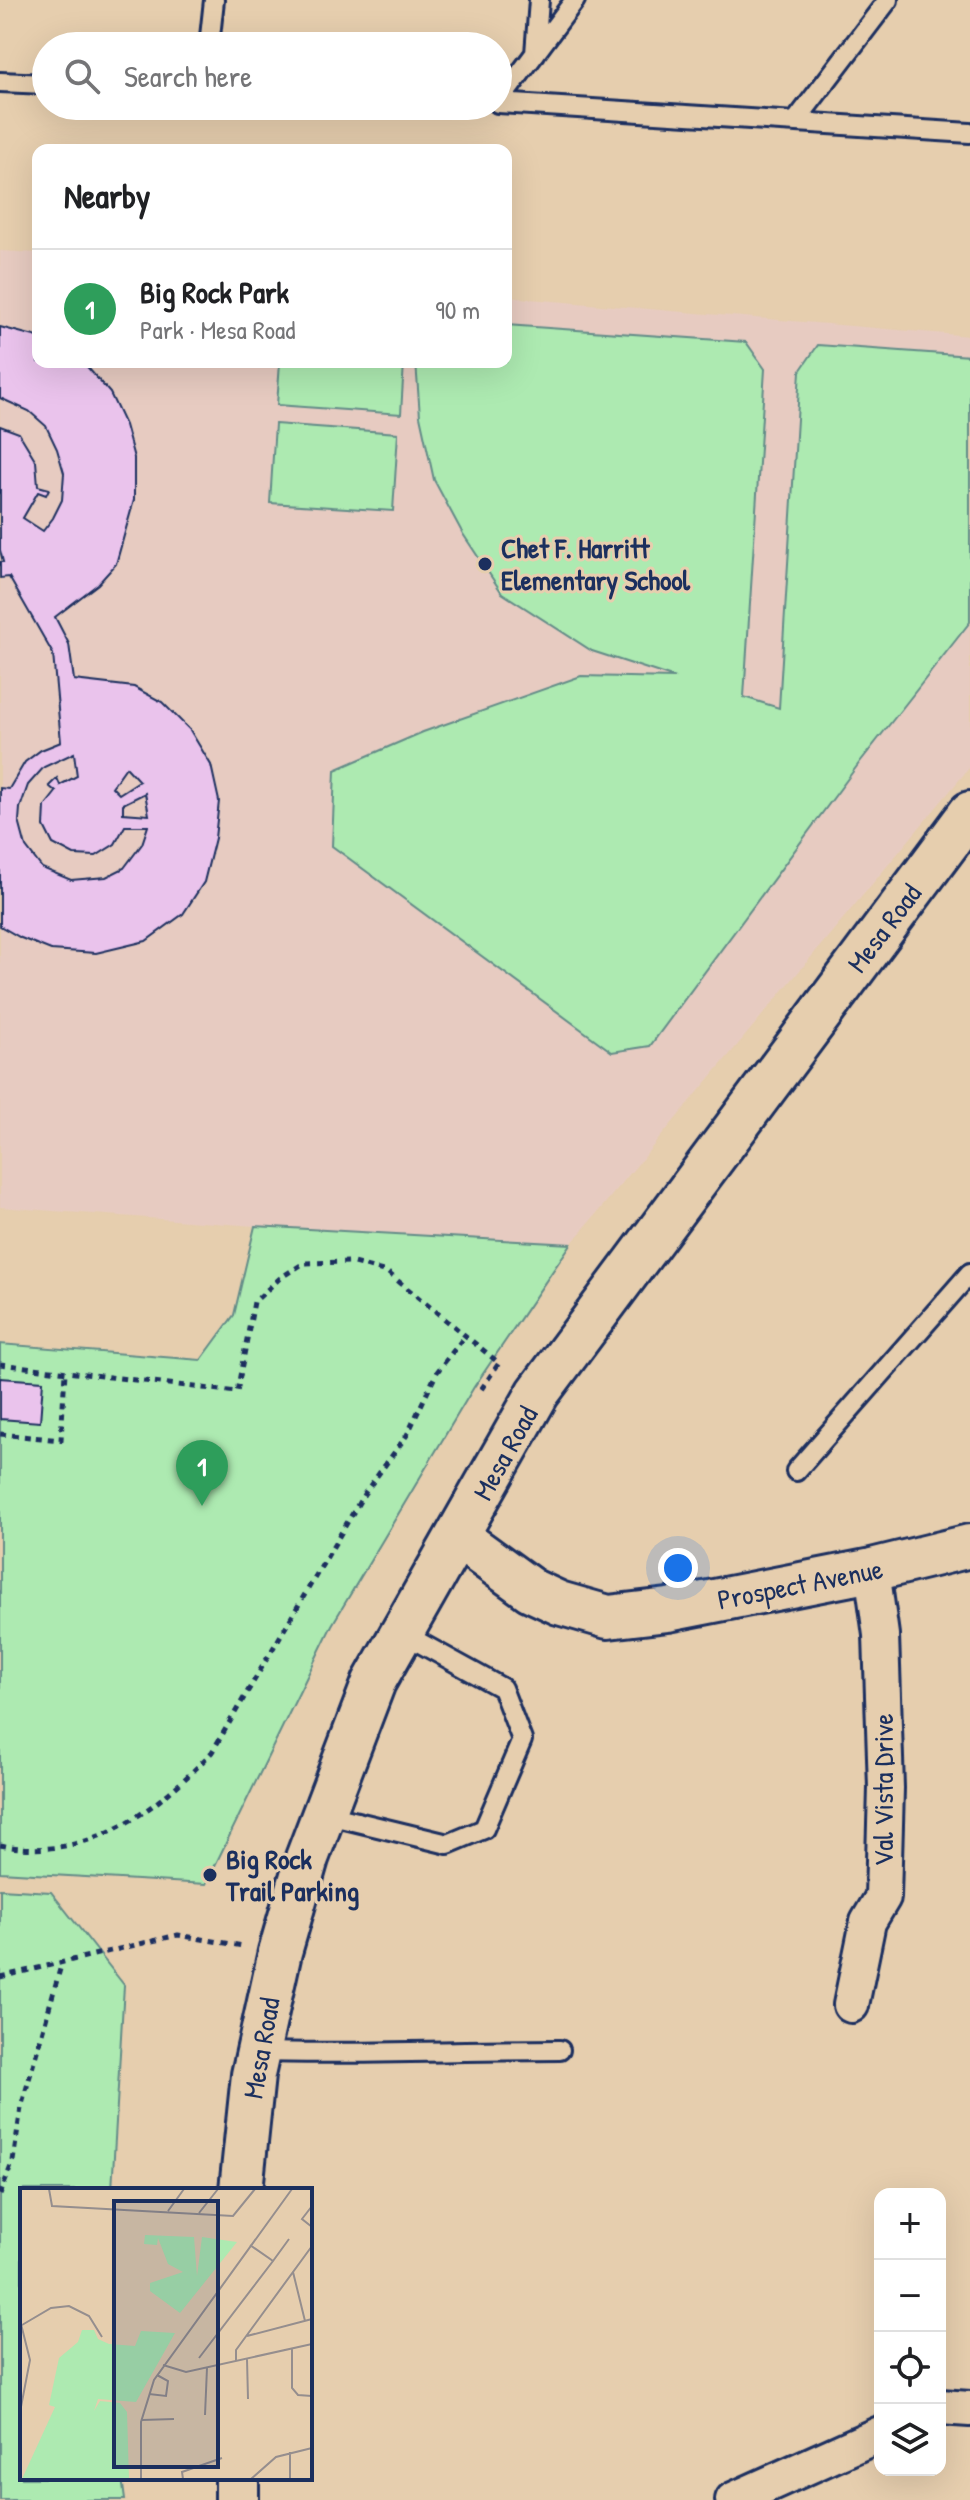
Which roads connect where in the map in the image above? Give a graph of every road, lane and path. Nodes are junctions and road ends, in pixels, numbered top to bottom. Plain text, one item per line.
1 (214, 0) edge
2 (539, 0) edge
3 (575, 0) edge
4 (888, 0) edge
5 (211, 32) edge
6 (535, 57) junction
7 (0, 82) edge
8 (32, 83) edge
9 (512, 86) edge
10 (512, 104) edge
11 (795, 122) junction
12 (970, 133) edge
13 (970, 813) edge
14 (970, 1273) edge
15 (465, 1336) junction
16 (0, 1364) edge
17 (65, 1372) junction
18 (478, 1394) dead end
19 (0, 1434) edge
20 (796, 1471) dead end
21 (458, 1537) junction
22 (970, 1546) edge
23 (872, 1570) junction
24 (402, 1633) junction
25 (324, 1814) junction
26 (0, 1845) edge
27 (280, 1952) junction
28 (62, 1962) junction
29 (0, 1977) edge
30 (851, 2005) dead end
31 (560, 2050) dead end
32 (259, 2052) junction
33 (241, 2188) edge
34 (0, 2195) edge
35 (946, 2407) edge
36 (970, 2409) edge
37 (874, 2437) edge
38 (733, 2500) edge

1 - 5 lane
2 - 6 lane
3 - 6 lane
4 - 11 lane
6 - 9 lane
7 - 8 lane
10 - 11 lane
11 - 12 lane
13 - 21 street, Mesa Road
14 - 20 lane
15 - 17 path
15 - 18 path
15 - 26 path
16 - 17 path
17 - 19 path
21 - 23 street, Prospect Avenue
21 - 24 street, Mesa Road
22 - 23 street, Prospect Avenue
23 - 30 street, Val Vista Drive
24 - 25 street, Mesa Road
24 - 25 lane
25 - 27 street, Mesa Road
27 - 28 path
27 - 32 street, Mesa Road
28 - 29 path
28 - 34 path
31 - 32 lane
32 - 33 street, Mesa Road
35 - 36 street
37 - 38 street

